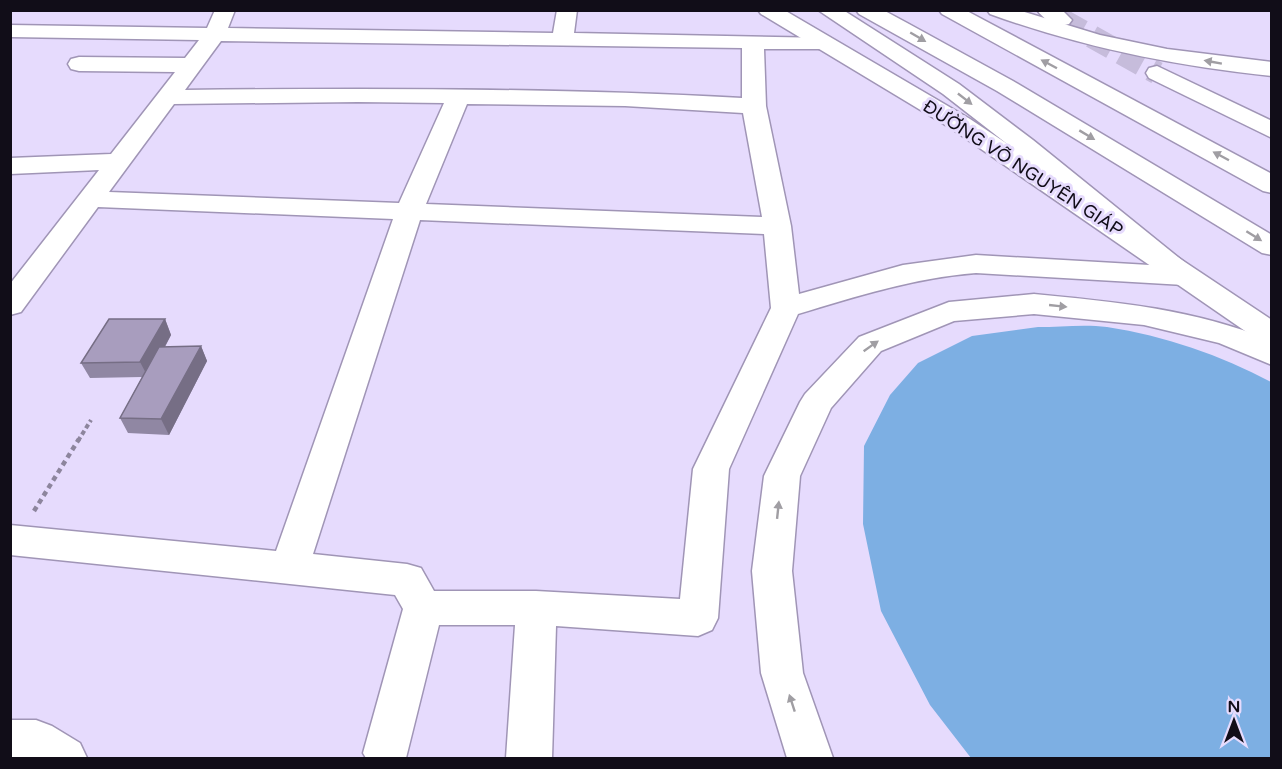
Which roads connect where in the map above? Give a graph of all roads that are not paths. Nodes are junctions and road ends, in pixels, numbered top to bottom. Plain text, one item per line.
1 (567, 10) edge
2 (768, 10) edge
3 (828, 10) edge
4 (866, 10) edge
5 (950, 10) edge
6 (1000, 12) edge
7 (220, 22) edge
8 (10, 31) edge
9 (562, 38) junction
10 (753, 42) junction
11 (821, 42) junction
12 (79, 64) dead end
13 (192, 65) junction
14 (1272, 69) edge
15 (1157, 73) tunnel mouth
16 (167, 97) junction
17 (458, 97) junction
18 (754, 106) junction
19 (1272, 132) edge
20 (118, 161) junction
21 (10, 166) edge
22 (1272, 184) edge
23 (90, 199) junction
24 (409, 212) junction
25 (777, 226) junction
26 (1272, 247) edge
27 (1184, 276) junction
28 (10, 305) edge
29 (786, 308) junction
30 (1272, 335) edge
31 (1272, 354) edge
32 (13, 540) edge
33 (289, 568) junction
34 (423, 608) junction
35 (536, 608) junction
36 (10, 741) edge
37 (386, 753) dead end
38 (64, 759) edge
39 (529, 759) edge
40 (810, 759) edge

1 - 9 main road
2 - 11 main road, ĐƯỜNG VÕ NGUYÊN GIÁP
3 -> 27 main road
4 -> 26 main road
22 -> 5 main road
14 -> 6 main road
7 - 8 main road
7 - 9 main road
7 - 13 main road
9 - 10 main road
10 - 11 main road
10 - 18 main road
11 - 27 main road, ĐƯỜNG VÕ NGUYÊN GIÁP
12 - 13 main road
13 - 16 main road
15 - 19 main road
16 - 17 main road
16 - 20 main road
17 - 18 main road
17 - 24 main road
18 - 25 main road
20 - 21 main road
20 - 23 main road
23 - 24 main road
23 - 28 main road
24 - 25 main road
24 - 33 main road
25 - 29 main road
27 - 29 main road
27 - 30 main road, ĐƯỜNG VÕ NGUYÊN GIÁP
29 - 35 main road
40 -> 31 main road
32 - 33 main road
33 - 34 main road
34 - 35 main road
34 - 37 main road
35 - 39 main road
36 - 38 main road

